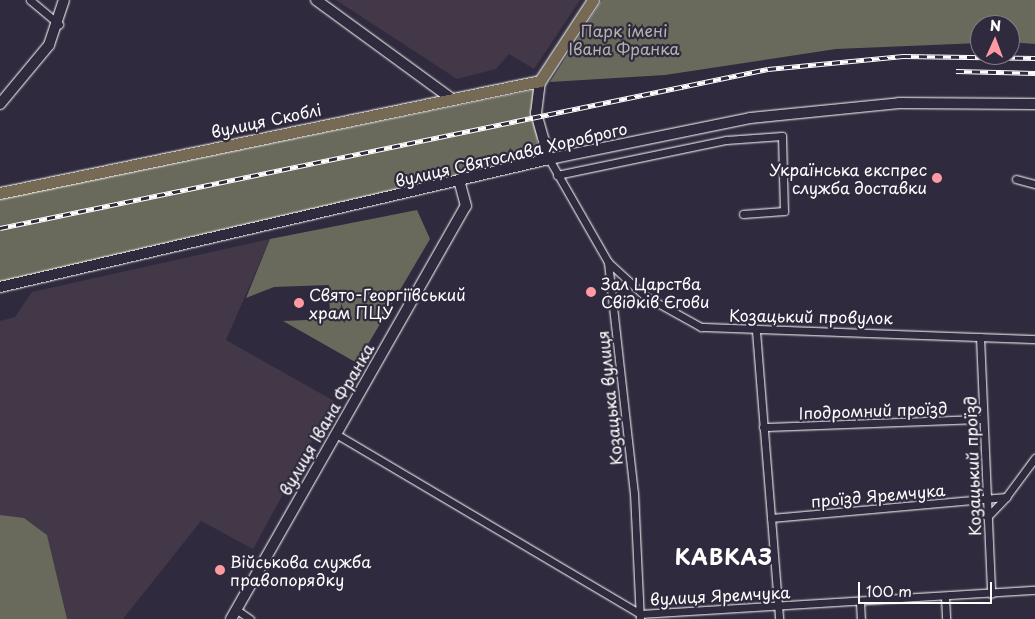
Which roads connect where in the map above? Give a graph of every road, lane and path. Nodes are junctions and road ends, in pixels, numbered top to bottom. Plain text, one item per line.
1 (30, 0) edge
2 (64, 0) edge
3 (316, 0) edge
4 (593, 0) edge
5 (59, 24) junction
6 (540, 81) junction
7 (449, 97) junction
8 (0, 104) edge
9 (1035, 104) edge
10 (549, 159) junction
11 (557, 175) junction
12 (1016, 179) dead end
13 (459, 180) junction
14 (1035, 184) edge
15 (0, 193) edge
16 (743, 214) dead end
17 (608, 262) junction
18 (0, 288) edge
19 (756, 331) junction
20 (980, 337) junction
21 (1035, 339) edge
22 (983, 419) junction
23 (763, 427) junction
24 (336, 434) junction
25 (1035, 458) edge
26 (1006, 496) junction
27 (987, 498) junction
28 (988, 517) junction
29 (771, 518) junction
30 (1035, 590) edge
31 (991, 594) junction
32 (944, 597) junction
33 (860, 602) junction
34 (778, 606) junction
35 (234, 614) edge
36 (640, 616) edge
37 (250, 619) edge
38 (779, 619) edge
39 (862, 619) edge
40 (946, 619) edge

1 - 5 street
2 - 5 main road
3 - 7 main road
4 - 6 main road
5 - 8 main road
6 - 7 main road, вулиця Скоблі
6 - 10 main road
7 - 15 main road, вулиця Скоблі
9 - 10 main road, вулиця Святослава Хороброго
10 - 11 street, Козацька вулиця
10 - 13 main road, вулиця Святослава Хороброго
11 - 16 street
11 - 17 street, Козацька вулиця
12 - 14 street
13 - 18 main road, вулиця Святослава Хороброго
13 - 24 main road, вулиця Івана Франка
17 - 19 street, Козацький провулок
17 - 36 street, Козацька вулиця
19 - 20 street, Козацький провулок
19 - 23 street
20 - 21 street, Козацький провулок
20 - 22 street, Козацький проїзд
22 - 23 street, Іподромний проїзд
22 - 27 street, Козацький проїзд
23 - 29 street
24 - 35 main road, вулиця Івана Франка
24 - 36 street, вулиця Яремчука
25 - 26 street
26 - 27 street, проїзд Яремчука
26 - 28 street
27 - 28 street, Козацький проїзд
27 - 29 street, проїзд Яремчука
28 - 31 street, Козацький проїзд
29 - 34 street
30 - 31 street, вулиця Яремчука
31 - 32 street, вулиця Яремчука
32 - 33 street, вулиця Яремчука
32 - 40 street
33 - 34 street, вулиця Яремчука
33 - 39 street
34 - 36 street, вулиця Яремчука
34 - 38 street
35 - 37 street

